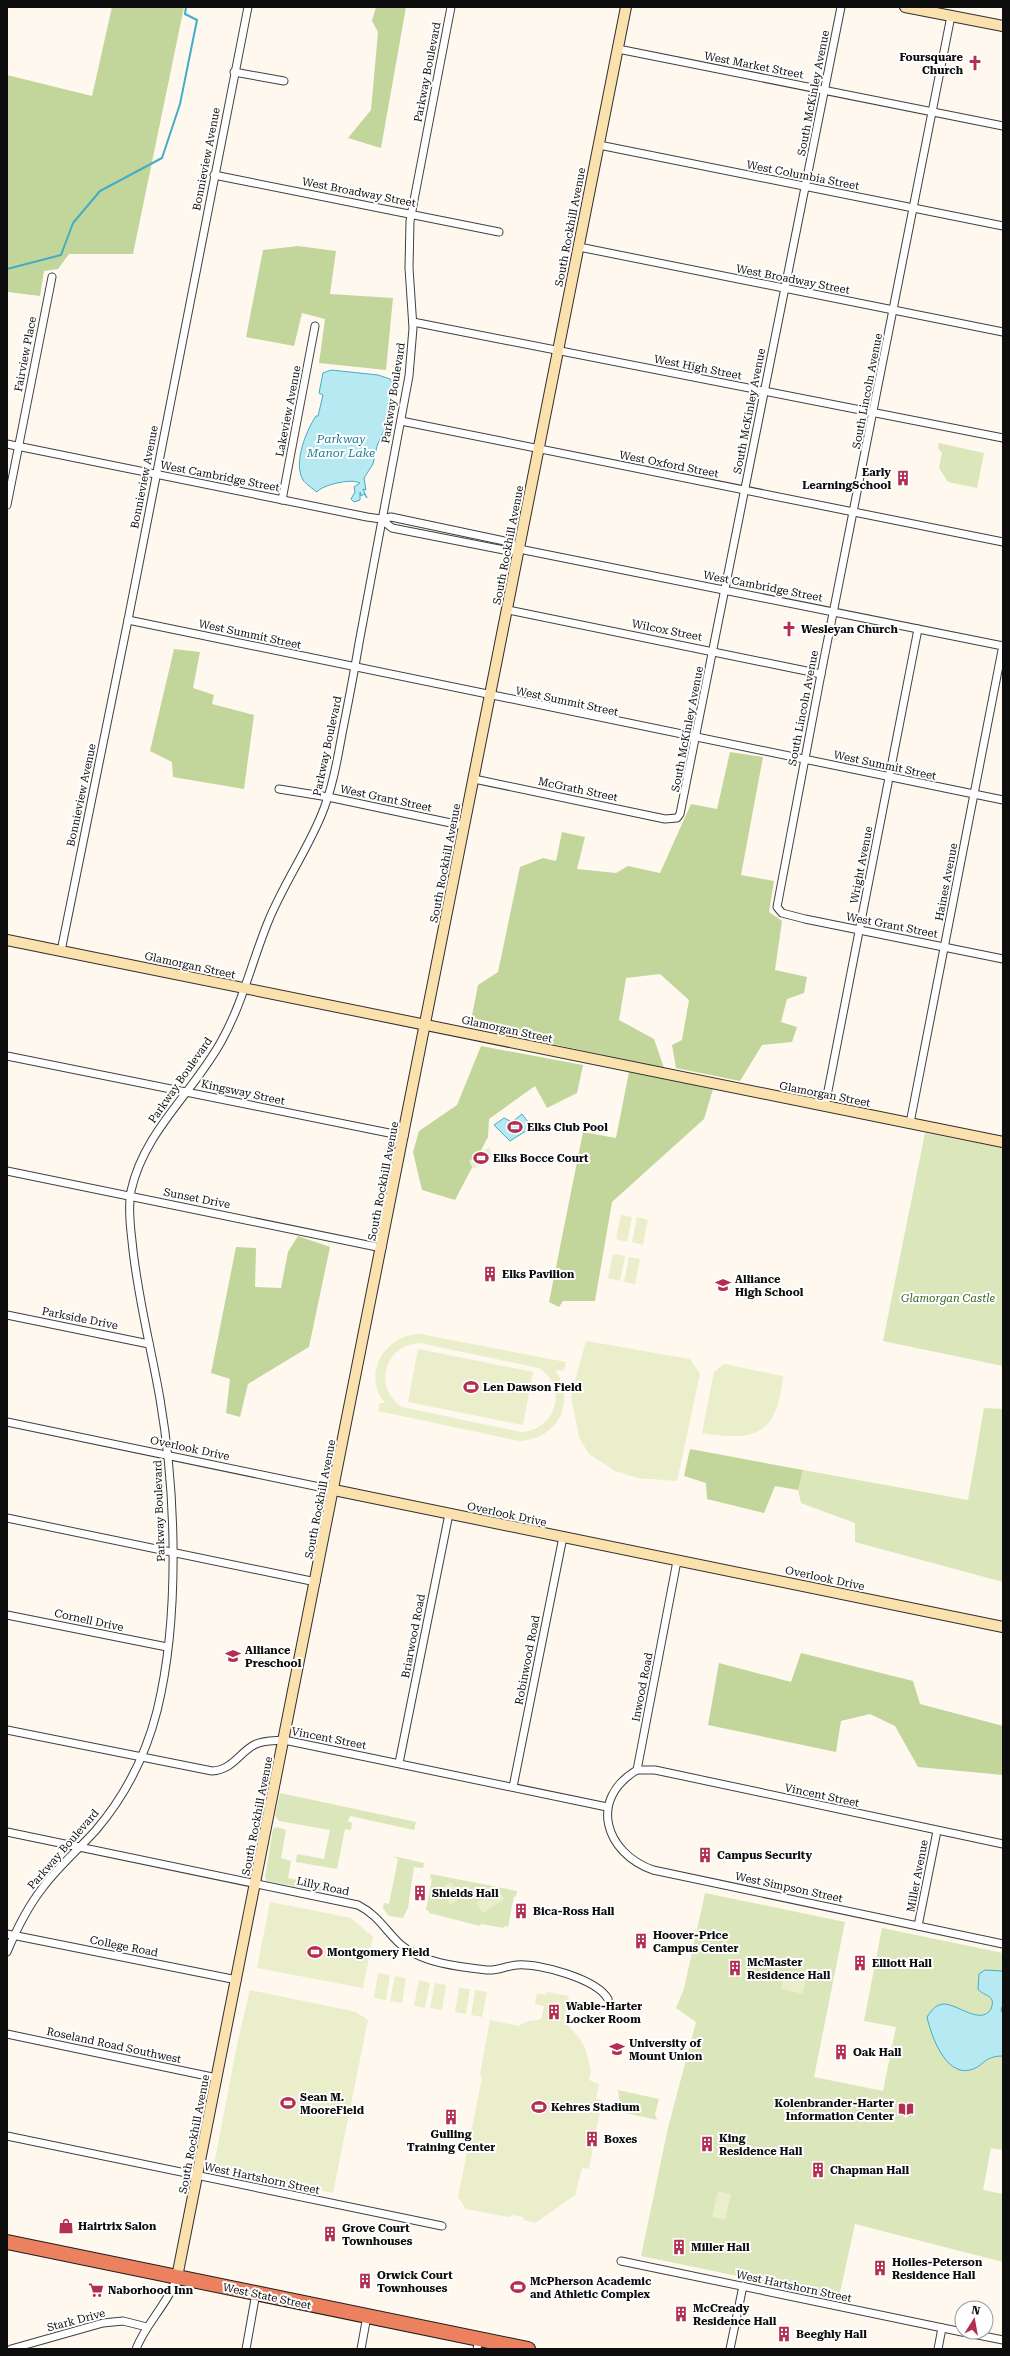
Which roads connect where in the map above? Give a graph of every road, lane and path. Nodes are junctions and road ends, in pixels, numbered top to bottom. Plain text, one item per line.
1 (248, 7) edge
2 (451, 7) edge
3 (626, 7) edge
4 (841, 7) edge
5 (905, 7) edge
6 (952, 12) edge
7 (1003, 26) edge
8 (618, 49) junction
9 (234, 72) junction
10 (284, 81) dead end
11 (824, 90) junction
12 (933, 112) junction
13 (1003, 126) edge
14 (599, 145) junction
15 (214, 175) junction
16 (805, 187) junction
17 (914, 208) junction
18 (411, 213) junction
19 (1003, 226) edge
20 (499, 232) dead end
21 (579, 247) junction
22 (52, 277) dead end
23 (784, 289) junction
24 (894, 310) junction
25 (413, 322) junction
26 (315, 326) dead end
27 (1003, 332) edge
28 (558, 350) junction
29 (764, 391) junction
30 (874, 413) junction
31 (401, 421) junction
32 (1003, 438) edge
33 (7, 444) edge
34 (18, 447) junction
35 (539, 449) junction
36 (156, 475) junction
37 (744, 491) junction
38 (282, 500) junction
39 (7, 506) edge
40 (854, 513) junction
41 (381, 519) junction
42 (1003, 542) edge
43 (519, 549) junction
44 (725, 590) junction
45 (508, 610) junction
46 (834, 612) junction
47 (128, 620) junction
48 (918, 629) junction
49 (1003, 646) edge
50 (713, 651) junction
51 (355, 668) junction
52 (821, 674) junction
53 (491, 696) junction
54 (696, 738) junction
55 (804, 760) junction
56 (889, 777) junction
57 (474, 779) junction
58 (279, 789) dead end
59 (974, 794) junction
60 (328, 797) junction
61 (1003, 800) edge
62 (677, 818) joint
63 (465, 826) junction
64 (778, 910) joint
65 (860, 930) junction
66 (7, 940) edge
67 (944, 947) junction
68 (61, 951) junction
69 (1003, 959) edge
70 (244, 989) junction
71 (426, 1025) junction
72 (7, 1056) edge
73 (187, 1092) junction
74 (825, 1106) junction
75 (910, 1123) junction
76 (404, 1136) junction
77 (1003, 1142) edge
78 (7, 1172) edge
79 (130, 1197) junction
80 (382, 1248) junction
81 (7, 1315) edge
82 (149, 1344) junction
83 (7, 1422) edge
84 (168, 1456) junction
85 (334, 1490) junction
86 (449, 1514) junction
87 (7, 1518) edge
88 (563, 1537) junction
89 (172, 1552) junction
90 (677, 1561) junction
91 (316, 1582) junction
92 (7, 1615) edge
93 (1003, 1627) edge
94 (167, 1648) junction
95 (7, 1730) edge
96 (284, 1740) junction
97 (141, 1757) junction
98 (399, 1763) junction
99 (637, 1770) junction
100 (513, 1787) junction
101 (607, 1807) junction
102 (937, 1831) junction
103 (7, 1832) edge
104 (1003, 1844) edge
105 (79, 1847) junction
106 (256, 1883) junction
107 (918, 1926) junction
108 (10, 1935) edge
109 (1003, 1944) edge
110 (7, 1952) edge
111 (237, 1980) junction
112 (608, 1999) dead end
113 (7, 2034) edge
114 (217, 2078) junction
115 (7, 2136) edge
116 (198, 2176) junction
117 (442, 2226) dead end
118 (7, 2242) edge
119 (621, 2261) dead end
120 (177, 2277) junction
121 (742, 2286) junction
122 (256, 2293) junction
123 (367, 2316) junction
124 (146, 2328) junction
125 (942, 2328) junction
126 (954, 2330) edge
127 (478, 2344) edge
128 (32, 2346) edge
129 (11, 2349) edge
130 (136, 2349) edge
131 (246, 2349) edge
132 (361, 2349) edge
133 (528, 2349) edge
134 (730, 2349) edge
135 (938, 2349) edge

1 - 9 street, Bonnieview Avenue
2 - 18 street, Parkway Boulevard
3 - 8 street, South Rockhill Avenue
4 - 11 street, South McKinley Avenue
5 - 6 street
6 - 7 street
6 - 12 street, South Lincoln Avenue
8 - 11 street, West Market Street
8 - 14 street, South Rockhill Avenue
9 - 10 street
9 - 15 street, Bonnieview Avenue
11 - 12 street, West Market Street
11 - 16 street, South McKinley Avenue
12 - 13 street, West Market Street
12 - 17 street, South Lincoln Avenue
14 - 16 street, West Columbia Street
14 - 21 street, South Rockhill Avenue
15 - 18 street, West Broadway Street
15 - 36 street, Bonnieview Avenue
16 - 17 street, West Columbia Street
16 - 23 street, South McKinley Avenue
17 - 19 street, West Columbia Street
17 - 24 street, South Lincoln Avenue
18 - 20 street, West Broadway Street
18 - 25 street, Parkway Boulevard
21 - 23 street, West Broadway Street
21 - 28 street, South Rockhill Avenue
22 - 34 street, Fairview Place
23 - 24 street, West Broadway Street
23 - 29 street, South McKinley Avenue
24 - 27 street, West Broadway Street
24 - 30 street, South Lincoln Avenue
25 - 28 street, West High Street
25 - 31 street, Parkway Boulevard
26 - 38 street, Lakeview Avenue
28 - 29 street, West High Street
28 - 35 street, South Rockhill Avenue
29 - 30 street, West High Street
29 - 37 street, South McKinley Avenue
30 - 32 street, West High Street
30 - 40 street, South Lincoln Avenue
31 - 35 street, West Oxford Street
31 - 41 street, Parkway Boulevard
33 - 34 street, West Cambridge Street
34 - 36 street, West Cambridge Street
34 - 39 street, Fairview Place
35 - 37 street, West Oxford Street
35 - 43 street, South Rockhill Avenue
36 - 38 street, West Cambridge Street
36 - 47 street, Bonnieview Avenue
37 - 40 street, West Oxford Street
37 - 44 street, South McKinley Avenue
38 - 41 street, West Cambridge Street
40 - 42 street, West Oxford Street
40 - 46 street, South Lincoln Avenue
41 - 43 street, West Cambridge Street
41 - 51 street, Parkway Boulevard
43 - 44 street, West Cambridge Street
43 - 45 street, South Rockhill Avenue
44 - 46 street, West Cambridge Street
44 - 50 street, South McKinley Avenue
45 - 50 street, Wilcox Street
45 - 53 street, South Rockhill Avenue
46 - 48 street, West Cambridge Street
46 - 52 street, South Lincoln Avenue
47 - 51 street, West Summit Street
47 - 68 street, Bonnieview Avenue
48 - 49 street, West Cambridge Street
48 - 56 street, Wright Avenue
49 - 59 street, Haines Avenue
50 - 52 street, Wilcox Street
50 - 54 street, South McKinley Avenue
51 - 53 street, West Summit Street
51 - 60 street, Parkway Boulevard
52 - 55 street, South Lincoln Avenue
53 - 54 street, West Summit Street
53 - 57 street, South Rockhill Avenue
54 - 55 street, West Summit Street
54 - 62 street, South McKinley Avenue
55 - 56 street, West Summit Street
55 - 64 street, South Lincoln Avenue
56 - 59 street, West Summit Street
56 - 65 street, Wright Avenue
57 - 62 street, McGrath Street
57 - 63 street, South Rockhill Avenue
58 - 60 street, West Grant Street
59 - 61 street, West Summit Street
59 - 67 street, Haines Avenue
60 - 63 street, West Grant Street
60 - 70 street, Parkway Boulevard
63 - 71 street, South Rockhill Avenue
64 - 65 street, West Grant Street
65 - 67 street, West Grant Street
65 - 74 street, Wright Avenue
66 - 68 street, Glamorgan Street
67 - 69 street, West Grant Street
67 - 75 street, Haines Avenue
68 - 70 street, Glamorgan Street
70 - 71 street, Glamorgan Street
70 - 73 street, Parkway Boulevard
71 - 74 street, Glamorgan Street
71 - 76 street, South Rockhill Avenue
72 - 73 street, Kingsway Street
73 - 76 street, Kingsway Street
73 - 79 street, Parkway Boulevard
74 - 75 street, Glamorgan Street
75 - 77 street, Glamorgan Street
76 - 80 street, South Rockhill Avenue
78 - 79 street, Sunset Drive
79 - 80 street, Sunset Drive
79 - 82 street, Parkway Boulevard
80 - 85 street, South Rockhill Avenue
81 - 82 street, Parkside Drive
82 - 84 street, Parkway Boulevard
83 - 84 street, Overlook Drive
84 - 85 street, Overlook Drive
84 - 89 street, Parkway Boulevard
85 - 86 street, Overlook Drive
85 - 91 street, South Rockhill Avenue
86 - 88 street, Overlook Drive
86 - 98 street, Briarwood Road
87 - 89 street
88 - 90 street, Overlook Drive
88 - 100 street, Robinwood Road
89 - 91 street
89 - 94 street, Parkway Boulevard
90 - 93 street, Overlook Drive
90 - 99 street, Inwood Road
91 - 96 street, South Rockhill Avenue
92 - 94 street, Cornell Drive
94 - 97 street, Parkway Boulevard
95 - 97 street, Vincent Street
96 - 97 street, Vincent Street
96 - 98 street, Vincent Street
96 - 106 street, South Rockhill Avenue
97 - 105 street, Parkway Boulevard
98 - 100 street, Vincent Street
99 - 101 street
99 - 102 street, Vincent Street
100 - 101 street, Vincent Street
101 - 107 street, West Simpson Street
102 - 104 street, Vincent Street
102 - 107 street, Miller Avenue
103 - 105 street, Lilly Road
105 - 106 street, Lilly Road
105 - 108 street, Parkway Boulevard
106 - 111 street, South Rockhill Avenue
106 - 112 street, Lilly Road
107 - 109 street, West Simpson Street
108 - 110 street, Parkway Boulevard
108 - 111 street, College Road
111 - 114 street, South Rockhill Avenue
113 - 114 street, Roseland Road Southwest
114 - 116 street, South Rockhill Avenue
115 - 116 street, West Hartshorn Street
116 - 117 street, West Hartshorn Street
116 - 120 street, South Rockhill Avenue
118 - 120 highway, West State Street
119 - 121 street, West Hartshorn Street
120 - 122 highway, West State Street
120 - 124 street, South Rockhill Avenue
121 - 125 street, West Hartshorn Street
121 - 134 street
122 - 123 highway, West State Street
122 - 131 street
123 - 127 highway, West State Street
123 - 132 street
124 - 128 street, Stark Drive
124 - 130 street, South Rockhill Avenue
125 - 126 street, West Hartshorn Street
125 - 135 street
127 - 133 highway, West State Street
128 - 129 street, Stark Drive

